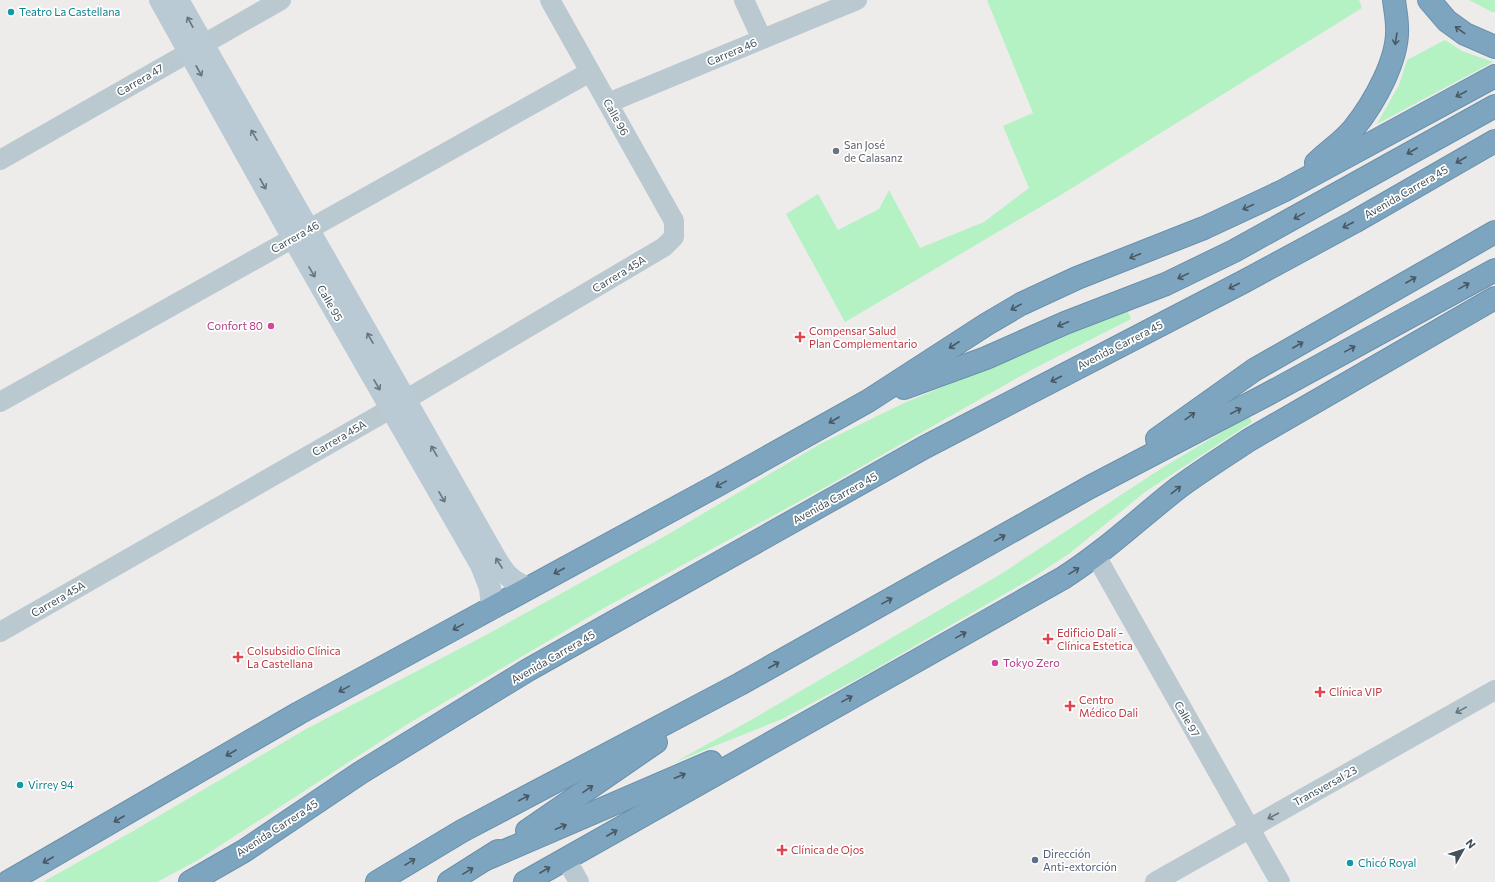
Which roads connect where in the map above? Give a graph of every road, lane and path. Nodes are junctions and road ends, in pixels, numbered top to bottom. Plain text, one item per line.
1 (160, 0) edge
2 (178, 0) edge
3 (281, 0) edge
4 (550, 0) edge
5 (744, 0) edge
6 (857, 0) edge
7 (1394, 0) edge
8 (1429, 0) edge
9 (829, 5) edge
10 (762, 39) junction
11 (1495, 47) edge
12 (196, 48) junction
13 (590, 72) junction
14 (1495, 76) edge
15 (608, 103) junction
16 (1495, 106) edge
17 (1495, 141) edge
18 (0, 160) edge
19 (1283, 191) junction
20 (1495, 232) edge
21 (300, 234) junction
22 (674, 237) joint
23 (1495, 270) edge
24 (1490, 303) edge
25 (868, 401) junction
26 (0, 402) edge
27 (398, 404) junction
28 (1090, 488) junction
29 (1096, 556) junction
30 (528, 588) junction
31 (492, 608) junction
32 (0, 632) edge
33 (740, 684) junction
34 (1495, 690) edge
35 (814, 718) junction
36 (1250, 829) junction
37 (486, 859) junction
38 (566, 859) junction
39 (8, 882) edge
40 (190, 882) edge
41 (377, 882) edge
42 (449, 882) edge
43 (525, 882) edge
44 (579, 882) edge
45 (1155, 882) edge
46 (1280, 882) edge

1 - 12 street, Calle 95
12 -> 2 street, Calle 95
3 - 12 street, Carrera 47
4 - 13 street, Calle 96
5 - 10 street
6 - 9 street, Carrera 46
7 -> 19 highway
11 -> 8 highway
9 - 10 street, Carrera 46
10 - 15 street, Carrera 46
12 - 18 street, Carrera 47
12 - 21 street, Calle 95
13 - 15 street, Calle 96
13 - 21 street, Carrera 46
14 -> 19 highway
15 - 22 street, Calle 96
16 -> 25 highway
17 -> 40 highway, Avenida Carrera 45
19 -> 25 highway
28 -> 20 highway
21 - 26 street, Carrera 46
21 - 27 street, Calle 95
22 - 27 street, Carrera 45A
28 -> 23 highway
29 -> 24 highway
25 -> 30 highway
30 -> 27 street, Calle 95
27 -> 31 street, Calle 95
27 - 32 street, Carrera 45A
33 -> 28 highway
35 -> 29 highway
29 - 36 street, Calle 97
30 - 31 highway
31 -> 39 highway
37 -> 33 highway
41 -> 33 highway
34 -> 36 street, Transversal 23
37 -> 35 highway
38 -> 35 highway
36 - 45 street, Transversal 23
36 - 46 street, Calle 97
42 -> 37 highway
43 -> 38 highway
38 - 44 street

